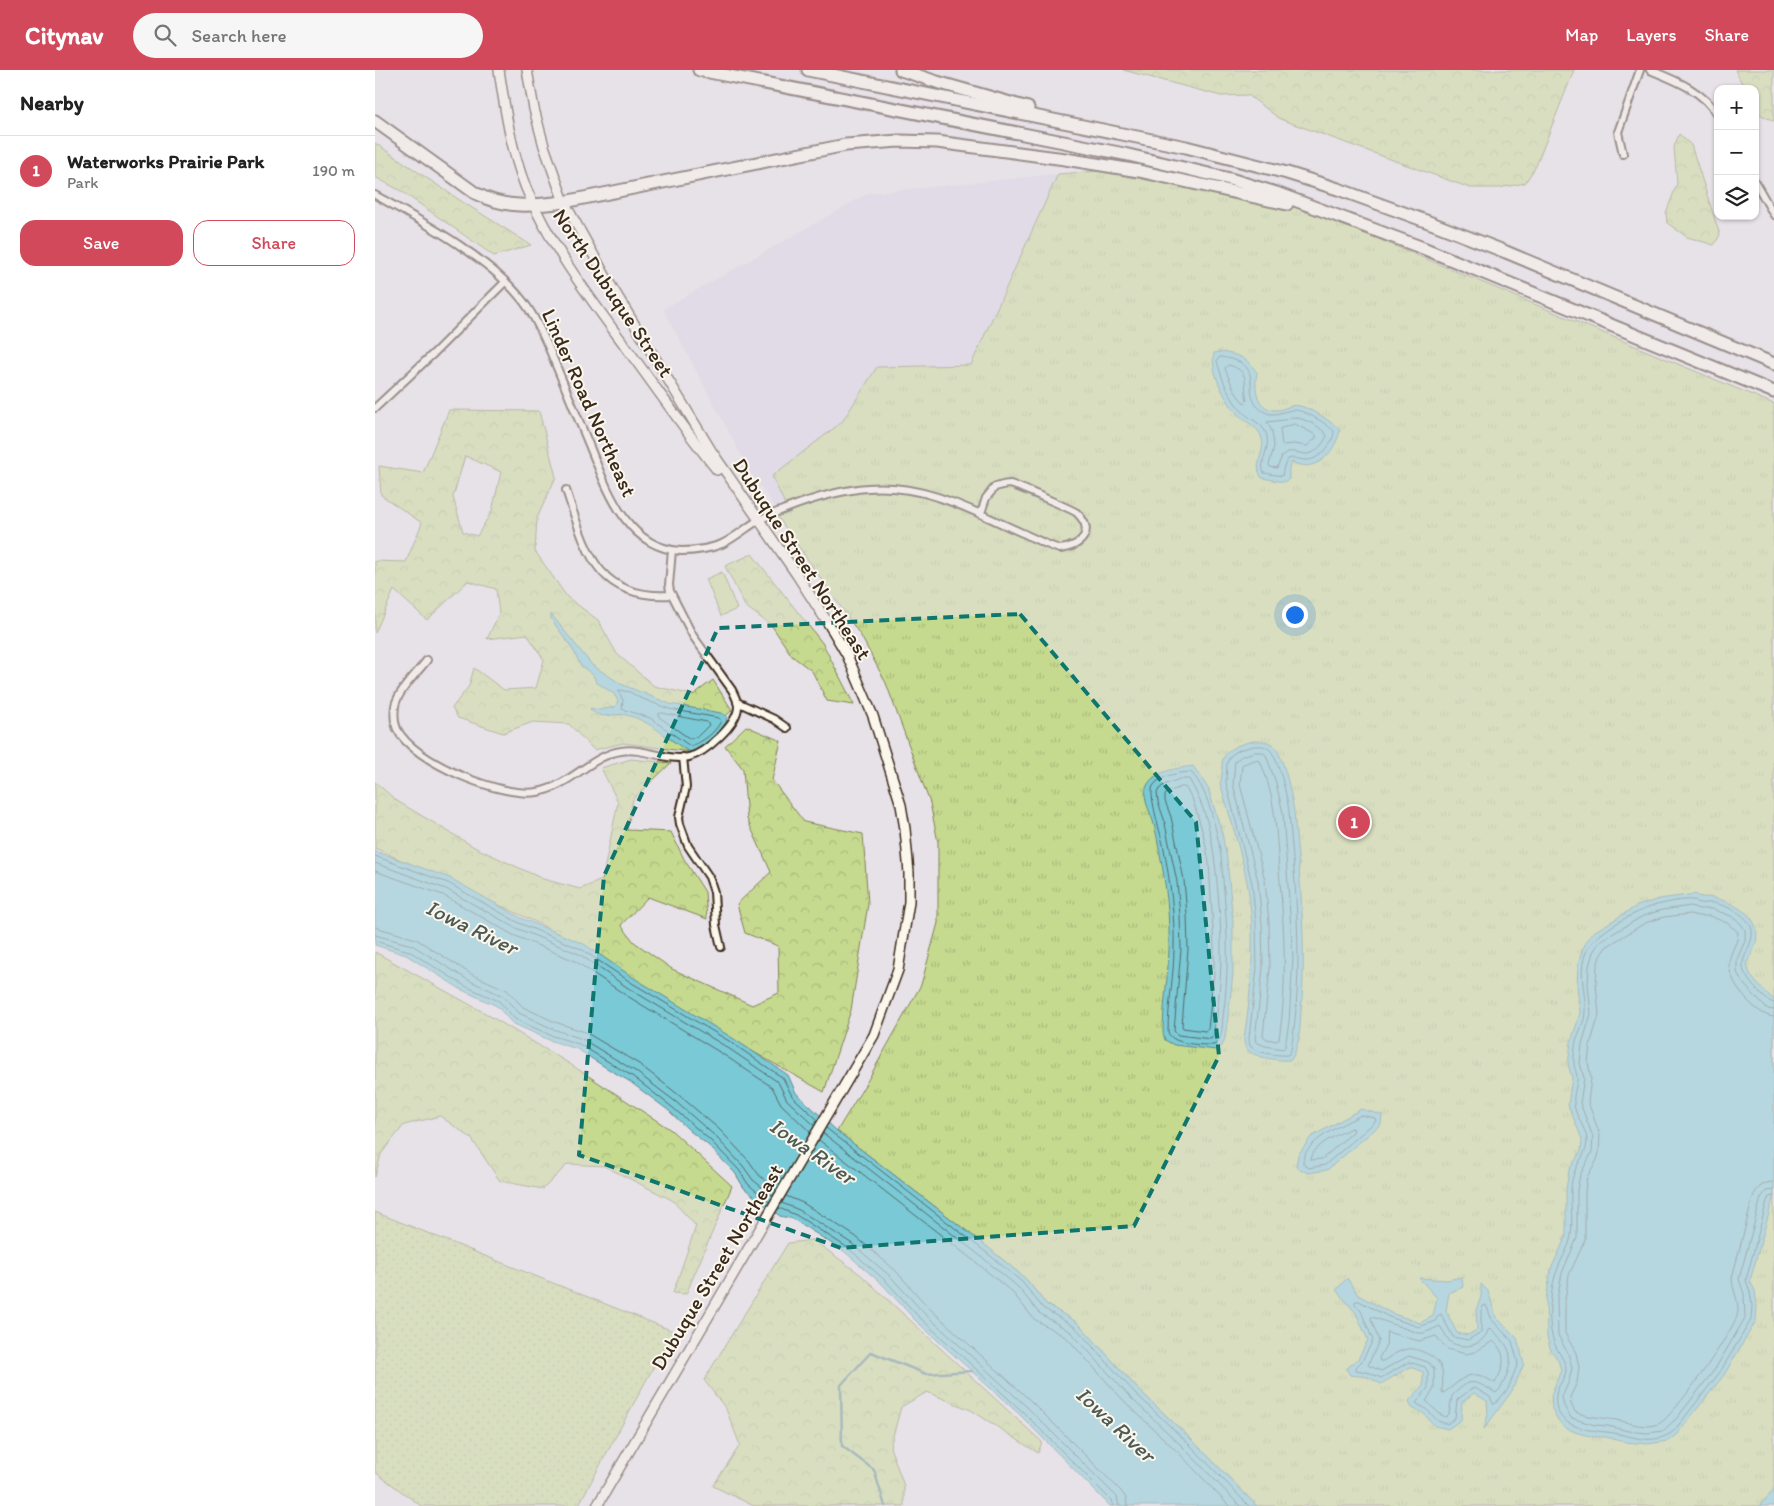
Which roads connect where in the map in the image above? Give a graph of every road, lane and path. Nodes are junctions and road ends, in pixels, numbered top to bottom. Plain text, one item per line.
1 (499, 70) edge
2 (699, 70) edge
3 (808, 70) edge
4 (901, 70) edge
5 (1639, 70) edge
6 (1650, 70) edge
7 (528, 72) edge
8 (1714, 111) edge
9 (375, 121) edge
10 (1141, 138) junction
11 (1623, 154) dead end
12 (1759, 189) edge
13 (375, 194) edge
14 (564, 202) junction
15 (534, 206) junction
16 (1774, 214) edge
17 (1344, 219) junction
18 (505, 282) junction
19 (1774, 364) edge
20 (1774, 392) edge
21 (375, 408) edge
22 (566, 490) dead end
23 (751, 510) junction
24 (981, 513) junction
25 (758, 520) junction
26 (672, 550) junction
27 (672, 595) junction
28 (427, 660) dead end
29 (737, 702) junction
30 (787, 728) dead end
31 (683, 757) junction
32 (721, 947) dead end
33 (597, 1506) edge

1 - 15 main road, North Dubuque Street
2 - 17 highway
3 - 10 highway
4 - 10 highway
5 - 11 street
6 - 8 street
7 - 14 main road, Dubuque Street Northeast
9 - 15 highway
10 - 19 highway
12 - 16 street
13 - 18 street, Linder Road Northeast
14 - 15 highway
14 - 17 highway
14 - 23 main road, Dubuque Street Northeast
15 - 23 main road, North Dubuque Street
17 - 20 highway
18 - 21 street
18 - 26 street, Linder Road Northeast
22 - 27 street
23 - 25 main road, Dubuque Street Northeast
24 - 24 street, Linder Road Northeast
24 - 25 street, Linder Road Northeast
25 - 26 street, Linder Road Northeast
25 - 33 main road, Dubuque Street Northeast
26 - 27 street
27 - 29 street
28 - 31 street
29 - 30 street
29 - 31 street
31 - 32 street

